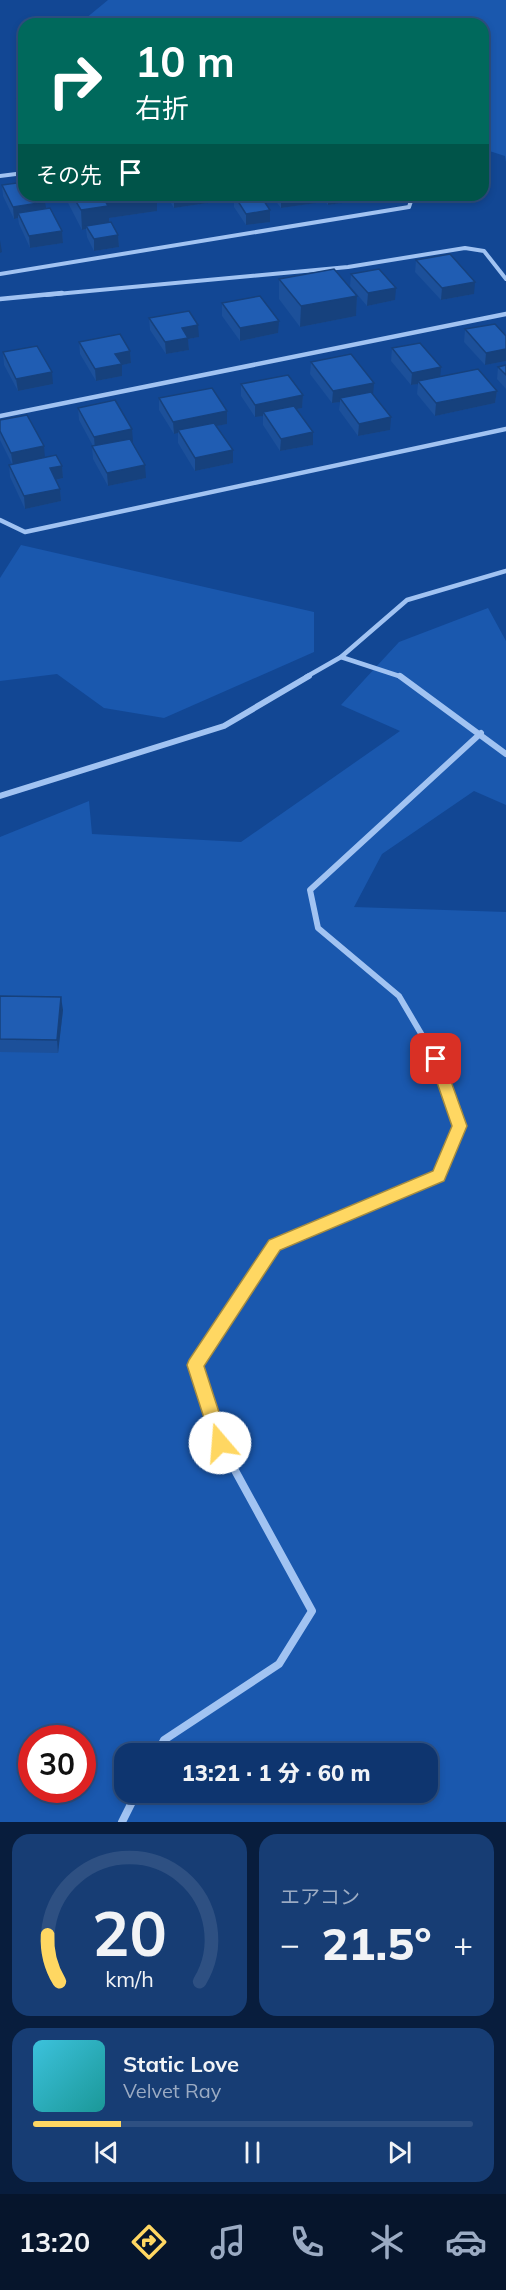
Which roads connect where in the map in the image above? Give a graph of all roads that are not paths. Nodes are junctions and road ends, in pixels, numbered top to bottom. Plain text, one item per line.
1 (18, 173) edge
2 (0, 176) edge
3 (411, 201) edge
4 (0, 274) edge
5 (506, 279) edge
6 (0, 298) edge
7 (506, 314) edge
8 (0, 416) edge
9 (506, 429) edge
10 (0, 520) edge
11 (506, 571) edge
12 (340, 657) junction
13 (481, 733) junction
14 (506, 754) edge
15 (0, 796) edge
16 (162, 1743) edge
17 (132, 1803) edge
18 (122, 1822) edge

1 - 2 street
3 - 4 street
5 - 6 street
7 - 8 street
9 - 10 street
11 - 12 street
12 - 13 street
12 - 15 street
13 - 14 street
13 - 16 street
17 - 18 street

